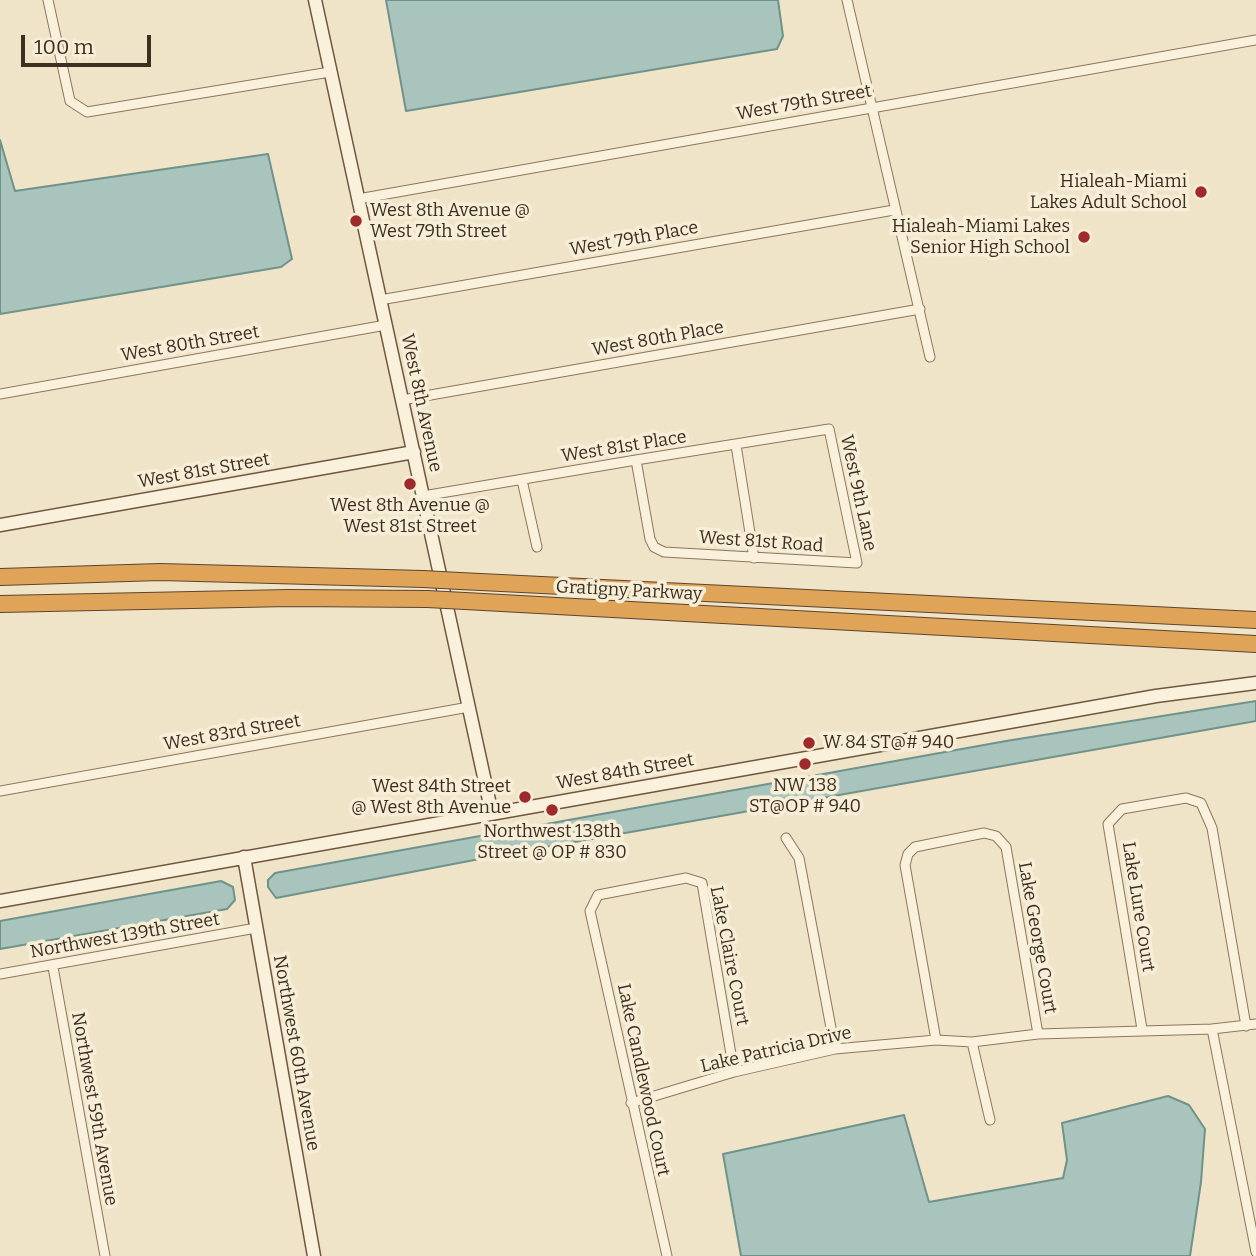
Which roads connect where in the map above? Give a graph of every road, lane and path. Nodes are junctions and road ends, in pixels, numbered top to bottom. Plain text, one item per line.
1 (48, 0) edge
2 (315, 0) edge
3 (847, 0) edge
4 (1256, 40) edge
5 (330, 72) junction
6 (870, 107) junction
7 (358, 199) junction
8 (894, 210) junction
9 (380, 300) junction
10 (920, 309) junction
11 (386, 325) junction
12 (930, 357) dead end
13 (0, 394) edge
14 (402, 400) junction
15 (829, 429) joint
16 (736, 445) junction
17 (414, 452) junction
18 (636, 460) junction
19 (522, 480) junction
20 (423, 496) junction
21 (0, 525) edge
22 (537, 547) dead end
23 (754, 558) junction
24 (857, 563) joint
25 (0, 578) edge
26 (66, 601) junction
27 (0, 604) edge
28 (0, 612) edge
29 (1256, 620) edge
30 (1256, 644) edge
31 (1256, 683) edge
32 (469, 707) junction
33 (0, 791) edge
34 (492, 814) junction
35 (786, 838) dead end
36 (244, 857) junction
37 (0, 901) edge
38 (590, 911) joint
39 (256, 928) junction
40 (52, 967) junction
41 (0, 974) edge
42 (1251, 1025) edge
43 (1142, 1029) junction
44 (1212, 1029) junction
45 (1038, 1034) junction
46 (936, 1040) junction
47 (972, 1042) junction
48 (835, 1049) junction
49 (734, 1072) junction
50 (631, 1103) junction
51 (990, 1121) dead end
52 (1256, 1252) edge
53 (105, 1256) edge
54 (314, 1256) edge
55 (667, 1256) edge

1 - 5 street
2 - 5 street, West 8th Avenue
3 - 6 street
4 - 6 street, West 79th Street
5 - 7 street, West 8th Avenue
6 - 7 street, West 79th Street
6 - 8 street
7 - 9 street, West 8th Avenue
8 - 9 street, West 79th Place
8 - 10 street
9 - 11 street, West 8th Avenue
10 - 12 street
10 - 14 street, West 80th Place
11 - 13 street, West 80th Street
11 - 14 street, West 8th Avenue
14 - 17 street, West 8th Avenue
15 - 16 street, West 81st Place
15 - 24 street, West 9th Lane
16 - 18 street, West 81st Place
16 - 23 street
17 - 20 street, West 8th Avenue
17 - 21 street, West 81st Street
18 - 19 street, West 81st Place
18 - 23 street, West 81st Road
19 - 20 street, West 81st Place
19 - 22 street
20 - 32 street, West 8th Avenue
23 - 24 street, West 81st Road
25 - 29 highway, Gratigny Parkway, bridge
26 - 27 highway, Gratigny Parkway
26 - 28 highway
26 - 30 highway, Gratigny Parkway, bridge
31 - 34 street, West 84th Street
32 - 33 street, West 83rd Street
32 - 34 street, West 8th Avenue
34 - 36 street, West 84th Street
35 - 48 street
36 - 37 street, West 84th Street
36 - 39 street, Northwest 60th Avenue
38 - 49 street, Lake Claire Court
38 - 50 street, Lake Candlewood Court
39 - 40 street, Northwest 139th Street
39 - 54 street, Northwest 60th Avenue
40 - 41 street, Northwest 139th Street
40 - 53 street, Northwest 59th Avenue
42 - 43 street, Lake Lure Court
42 - 44 street, Lake Patricia Drive
43 - 44 street, Lake Patricia Drive
43 - 45 street, Lake Patricia Drive
44 - 52 street
45 - 46 street, Lake George Court
45 - 47 street, Lake Patricia Drive
46 - 47 street, Lake Patricia Drive
46 - 48 street, Lake Patricia Drive
47 - 51 street
48 - 49 street, Lake Patricia Drive
49 - 50 street, Lake Patricia Drive
50 - 55 street, Lake Candlewood Court

